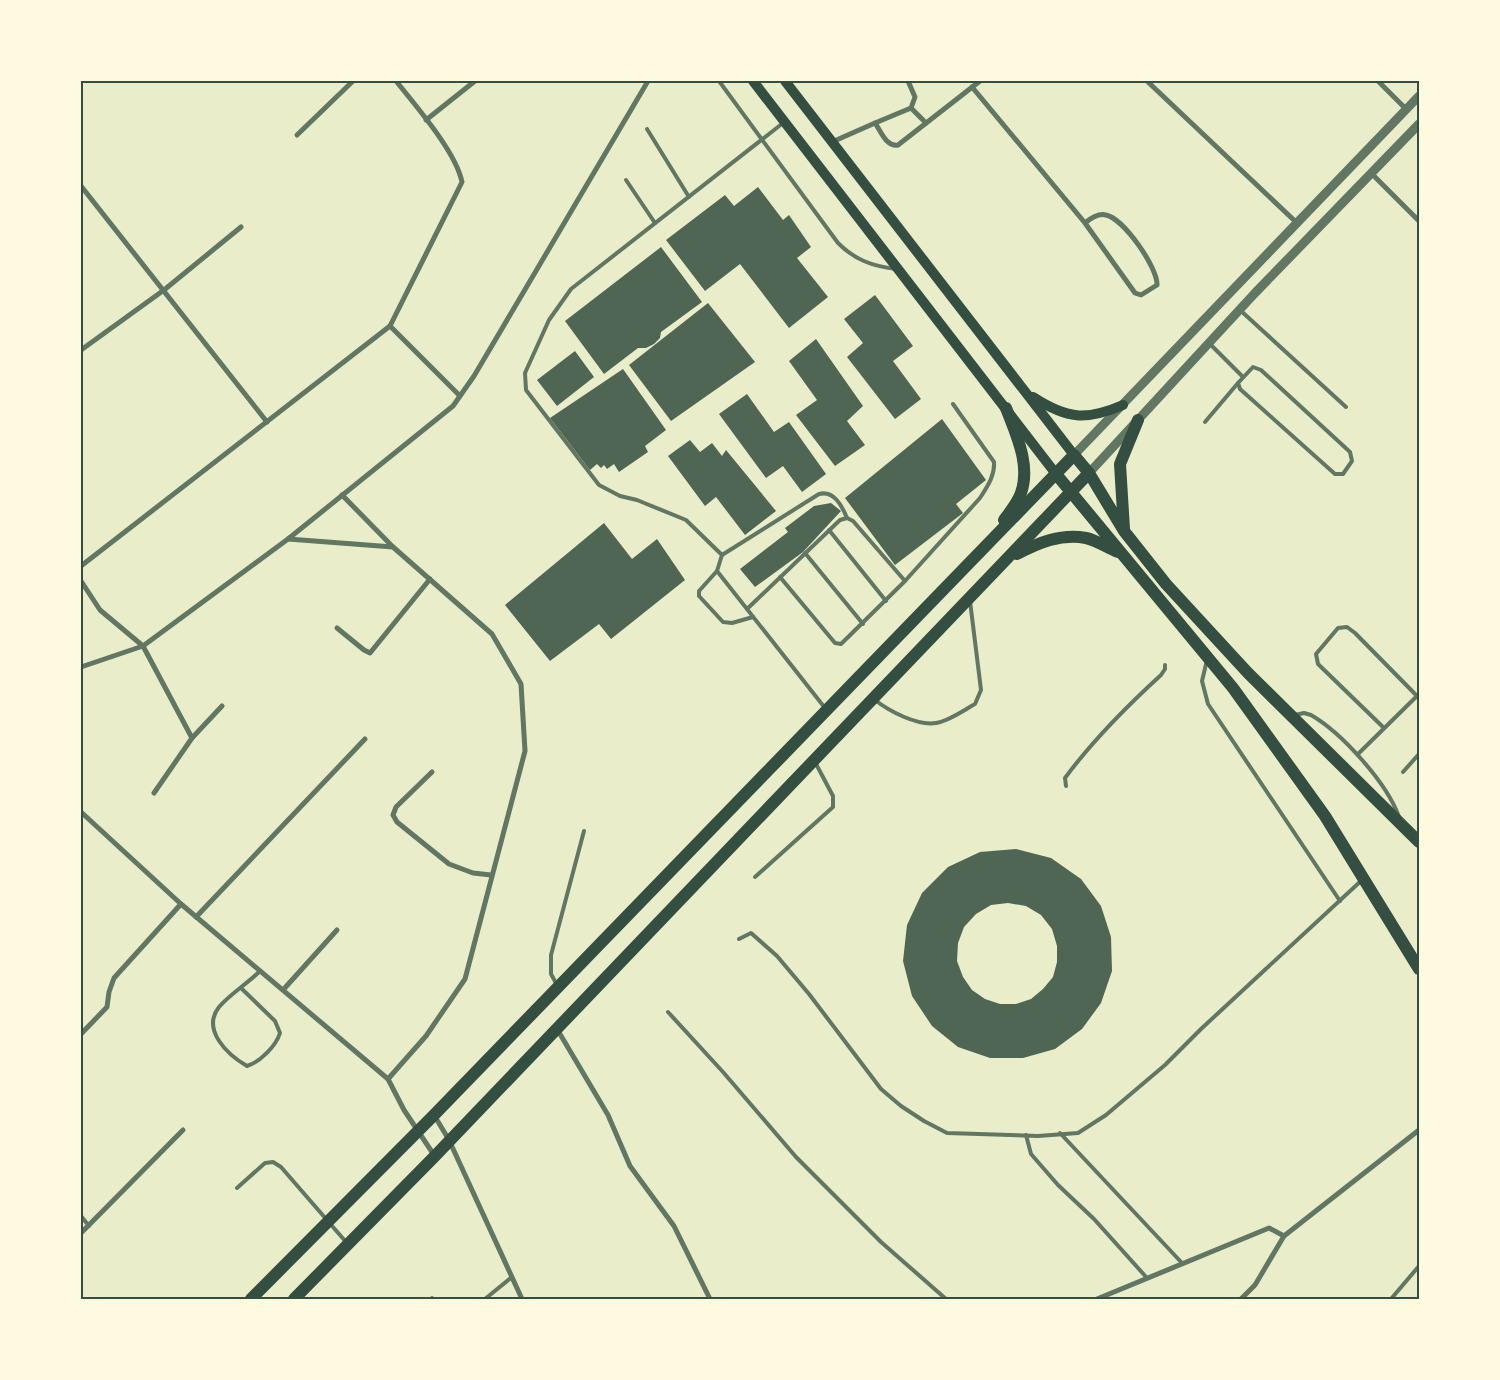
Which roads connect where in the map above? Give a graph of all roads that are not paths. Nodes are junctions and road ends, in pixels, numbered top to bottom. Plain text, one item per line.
1 (353, 81) edge
2 (396, 81) edge
3 (475, 81) edge
4 (648, 81) edge
5 (719, 81) edge
6 (753, 81) edge
7 (785, 81) edge
8 (908, 81) edge
9 (980, 81) edge
10 (1147, 81) edge
11 (1378, 81) edge
12 (972, 87) junction
13 (1419, 96) edge
14 (911, 108) junction
15 (1406, 109) junction
16 (426, 120) junction
17 (785, 122) junction
18 (875, 123) junction
19 (926, 123) junction
20 (1419, 124) edge
21 (647, 129) dead end
22 (297, 135) dead end
23 (762, 139) junction
24 (832, 142) junction
25 (1371, 174) junction
26 (626, 180) dead end
27 (81, 186) edge
28 (689, 197) junction
29 (1419, 221) edge
30 (656, 223) junction
31 (1085, 223) junction
32 (1297, 223) junction
33 (241, 227) dead end
34 (898, 269) junction
35 (164, 290) junction
36 (1240, 310) junction
37 (390, 326) junction
38 (1209, 343) junction
39 (81, 350) edge
40 (1243, 377) junction
41 (1238, 383) junction
42 (1026, 392) junction
43 (460, 396) junction
44 (953, 404) dead end
45 (1123, 405) junction
46 (1346, 407) dead end
47 (1006, 408) junction
48 (1138, 420) junction
49 (267, 422) junction
50 (1205, 422) dead end
51 (1074, 456) junction
52 (1089, 473) junction
53 (1056, 474) junction
54 (1071, 493) junction
55 (342, 495) junction
56 (847, 518) junction
57 (829, 530) junction
58 (1124, 531) junction
59 (288, 539) junction
60 (992, 540) junction
61 (393, 547) junction
62 (805, 553) junction
63 (1121, 553) junction
64 (722, 555) junction
65 (1006, 560) junction
66 (81, 566) edge
67 (717, 571) junction
68 (780, 577) junction
69 (430, 579) junction
70 (81, 581) edge
71 (905, 581) junction
72 (970, 598) junction
73 (886, 601) junction
74 (746, 608) junction
75 (753, 617) junction
76 (863, 624) junction
77 (337, 628) dead end
78 (143, 646) junction
79 (1207, 658) junction
80 (1165, 665) dead end
81 (81, 667) edge
82 (1418, 696) edge
83 (873, 699) junction
84 (222, 706) dead end
85 (827, 710) junction
86 (1291, 715) junction
87 (1384, 728) junction
88 (192, 738) junction
89 (365, 739) dead end
90 (1358, 754) junction
91 (1419, 754) edge
92 (814, 760) junction
93 (432, 772) dead end
94 (1403, 772) dead end
95 (1066, 786) dead end
96 (154, 794) dead end
97 (81, 812) edge
98 (1402, 826) junction
99 (584, 831) dead end
100 (1419, 842) edge
101 (491, 876) junction
102 (755, 877) dead end
103 (1363, 879) junction
104 (1340, 901) junction
105 (181, 904) junction
106 (196, 916) junction
107 (337, 930) dead end
108 (739, 939) dead end
109 (1419, 969) edge
110 (260, 972) junction
111 (558, 987) junction
112 (242, 989) junction
113 (283, 990) junction
114 (668, 1012) dead end
115 (557, 1028) junction
116 (81, 1034) edge
117 (388, 1079) junction
118 (434, 1115) junction
119 (183, 1130) dead end
120 (1419, 1130) edge
121 (417, 1131) junction
122 (1060, 1133) junction
123 (1026, 1135) junction
124 (449, 1140) junction
125 (435, 1156) junction
126 (237, 1188) dead end
127 (81, 1216) edge
128 (328, 1221) junction
129 (89, 1226) junction
130 (81, 1233) edge
131 (1284, 1236) junction
132 (348, 1244) junction
133 (1182, 1264) junction
134 (1419, 1266) edge
135 (512, 1277) junction
136 (1147, 1278) junction
137 (252, 1299) edge
138 (294, 1299) edge
139 (485, 1299) edge
140 (522, 1299) edge
141 (710, 1299) edge
142 (946, 1299) edge
143 (1097, 1299) edge
144 (1241, 1299) edge
145 (1391, 1299) edge

1 - 22 street
2 - 16 street
3 - 16 street
4 - 43 street
5 - 23 lane
6 - 17 main road
7 - 24 main road
8 - 14 street
9 - 12 street
10 - 32 street
11 - 15 street
12 - 19 street
12 - 31 street
13 - 15 street
14 - 18 street
14 - 19 street
15 - 32 street
16 - 37 street
17 - 23 lane
17 - 34 main road
18 - 19 street
18 - 24 street
20 - 25 street
21 - 28 lane
23 - 28 lane
23 - 34 lane
24 - 42 main road
25 - 29 street
25 - 36 street
26 - 30 lane
27 - 35 street
28 - 30 lane
30 - 64 lane
31 - 31 street
32 - 45 street
33 - 35 street
34 - 47 main road
35 - 39 street
35 - 49 street
36 - 38 street
36 - 46 lane
37 - 43 street
37 - 49 street
38 - 40 lane
38 - 48 street
40 - 41 lane
40 - 41 lane
41 - 50 lane
42 - 45 main road
42 - 51 main road
43 - 55 street
44 - 71 lane
45 - 51 street
47 - 53 main road
47 - 60 highway
48 - 52 street
48 - 58 highway
49 - 66 street
51 - 52 highway
51 - 53 highway
52 - 54 highway
52 - 58 highway
53 - 54 highway
53 - 60 highway
54 - 63 highway
54 - 65 highway
55 - 59 street
55 - 61 street
56 - 57 lane
56 - 64 lane
56 - 71 lane
57 - 62 lane
57 - 73 lane
58 - 86 highway
59 - 61 street
59 - 78 street
60 - 85 highway
61 - 69 street
62 - 68 lane
62 - 76 lane
63 - 65 highway
63 - 79 highway
64 - 67 lane
65 - 72 highway
67 - 74 lane
67 - 75 lane
68 - 74 lane
68 - 76 lane
69 - 77 street
69 - 101 street
70 - 78 street
71 - 73 lane
72 - 83 highway
72 - 83 lane
73 - 76 lane
74 - 75 lane
75 - 85 lane
78 - 81 street
78 - 88 street
79 - 103 highway
79 - 104 lane
80 - 95 lane
82 - 87 lane
82 - 87 lane
83 - 92 highway
84 - 88 street
85 - 111 highway
86 - 90 lane
86 - 98 highway
87 - 90 lane
88 - 96 street
89 - 106 street
90 - 98 lane
91 - 94 lane
92 - 102 lane
92 - 115 highway
93 - 101 street
97 - 105 street
98 - 100 highway
99 - 111 lane
101 - 117 street
103 - 104 lane
103 - 109 highway
104 - 122 lane
105 - 106 street
105 - 116 street
106 - 110 street
107 - 113 street
108 - 123 lane
110 - 112 lane
110 - 113 street
111 - 118 highway
112 - 112 lane
113 - 117 street
114 - 142 lane
115 - 124 highway
115 - 141 street
117 - 121 street
118 - 121 highway
118 - 124 street
119 - 129 street
120 - 131 street
121 - 125 street
121 - 128 highway
122 - 123 lane
122 - 133 lane
123 - 136 lane
124 - 125 highway
124 - 135 street
125 - 132 highway
126 - 128 lane
127 - 129 lane
128 - 132 lane
128 - 137 highway
129 - 130 street
131 - 133 street
131 - 144 street
132 - 138 highway
133 - 136 street
134 - 145 lane
135 - 139 lane
135 - 140 street
136 - 143 street

